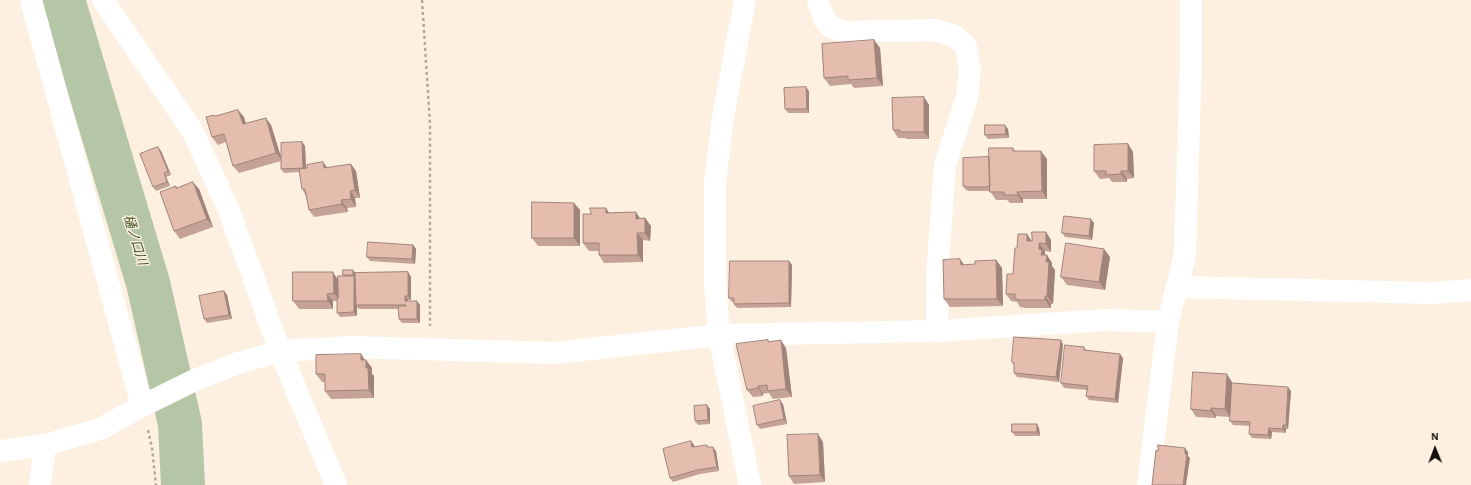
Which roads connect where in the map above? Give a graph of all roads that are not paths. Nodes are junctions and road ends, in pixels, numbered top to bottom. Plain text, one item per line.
1 (31, 0) edge
2 (103, 0) edge
3 (745, 0) edge
4 (818, 0) edge
5 (1191, 0) edge
6 (1177, 287) junction
7 (1471, 290) edge
8 (1168, 322) junction
9 (937, 331) junction
10 (720, 335) junction
11 (280, 350) junction
12 (148, 404) junction
13 (45, 445) junction
14 (0, 451) edge
15 (40, 485) edge
16 (336, 485) edge
17 (750, 485) edge
18 (1148, 485) edge

1 - 12 street
2 - 11 street
3 - 10 street
4 - 9 street
5 - 6 street
6 - 7 street
6 - 8 street
8 - 9 street
8 - 18 street
9 - 10 street
10 - 11 street
10 - 17 street
11 - 12 street
11 - 16 street
12 - 13 street
13 - 14 street
13 - 15 street

